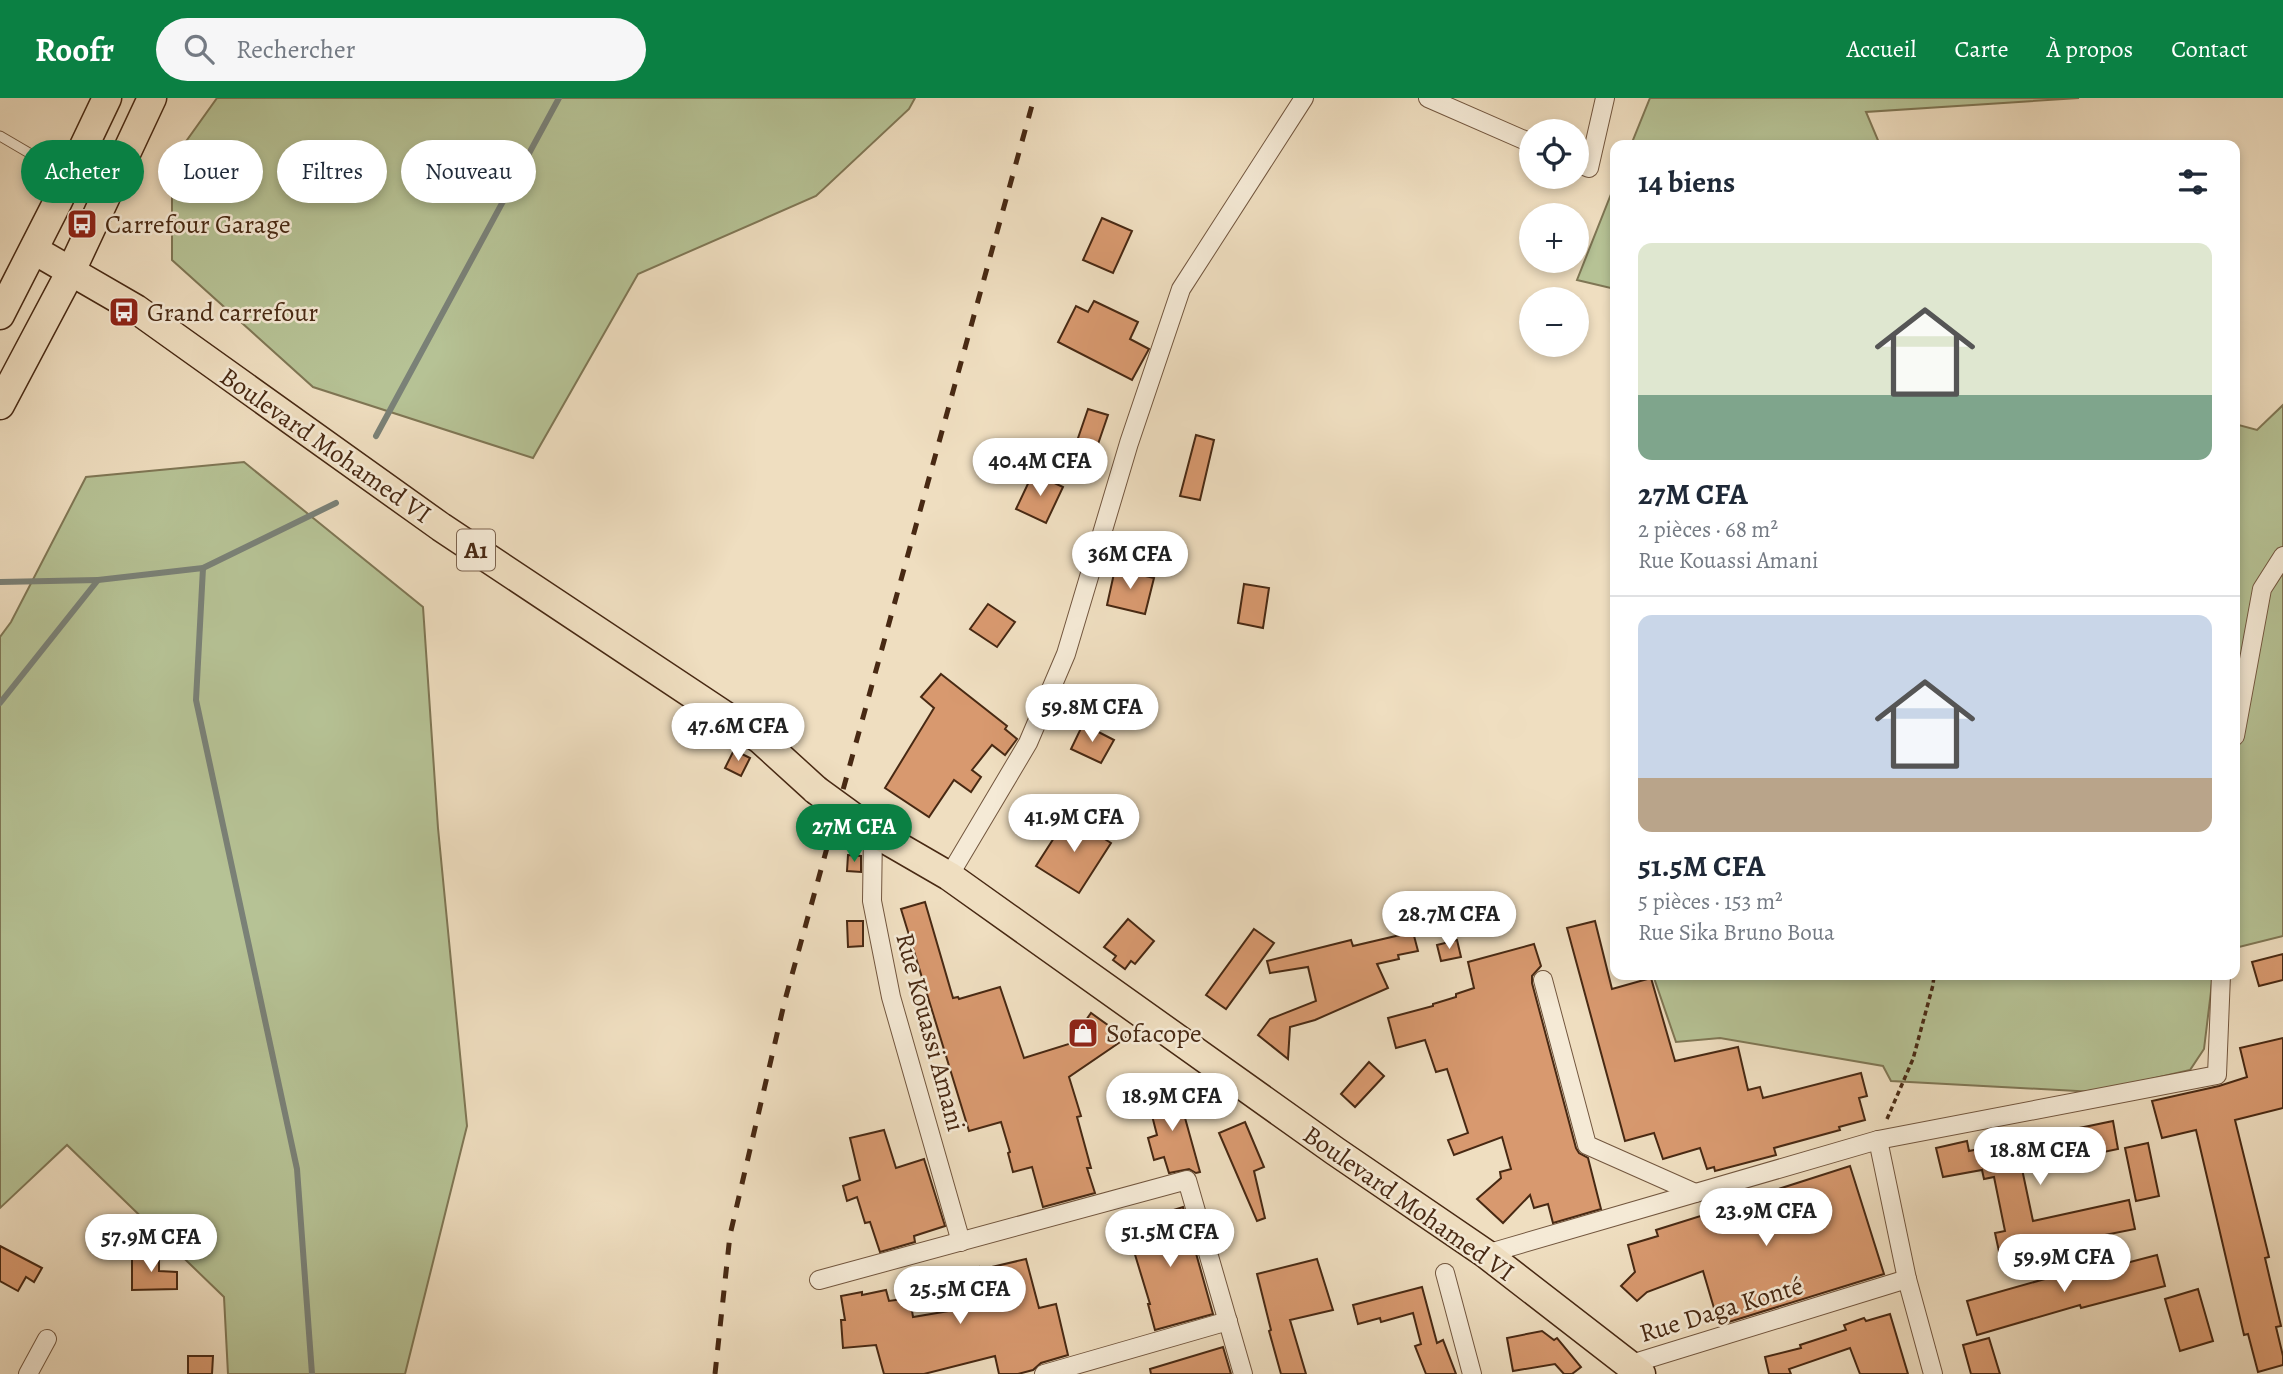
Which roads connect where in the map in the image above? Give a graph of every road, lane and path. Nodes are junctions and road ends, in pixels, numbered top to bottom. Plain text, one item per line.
1 (107, 98) edge
2 (152, 98) edge
3 (1304, 98) edge
4 (1428, 98) edge
5 (1605, 98) edge
6 (0, 136) edge
7 (1519, 138) edge
8 (87, 140) edge
9 (21, 148) edge
10 (1589, 168) edge
11 (57, 203) edge
12 (34, 250) junction
13 (71, 271) junction
14 (0, 315) edge
15 (0, 405) edge
16 (2283, 556) edge
17 (2240, 709) edge
18 (867, 827) junction
19 (949, 876) junction
20 (1543, 980) dead end
21 (1934, 980) edge
22 (2221, 980) edge
23 (1878, 1140) junction
24 (1695, 1193) junction
25 (961, 1242) junction
26 (1486, 1254) junction
27 (1445, 1273) dead end
28 (1907, 1279) junction
29 (819, 1280) dead end
30 (1228, 1321) junction
31 (47, 1339) dead end
32 (1636, 1369) edge
33 (28, 1374) edge
34 (1044, 1374) edge
35 (1243, 1374) edge
36 (1472, 1374) edge
37 (1933, 1374) edge

1 - 8 main road
2 - 13 main road
3 - 19 street
4 - 7 street
5 - 10 street
6 - 9 lane
11 - 12 main road
12 - 13 main road, Boulevard Mohamed VI / A1
12 - 14 main road
13 - 15 main road
13 - 18 main road, Boulevard Mohamed VI / A1, bridge
16 - 17 street
18 - 19 main road, Boulevard Mohamed VI / A1
18 - 25 street, Rue Kouassi Amani
19 - 26 main road, Boulevard Mohamed VI / A1
20 - 24 street
21 - 23 path
22 - 23 street
23 - 24 street
23 - 28 street
24 - 26 street
25 - 29 street
25 - 30 street
26 - 32 main road, Boulevard Mohamed VI / A1
27 - 36 street
28 - 32 street, Rue Daga Konté
28 - 37 street
30 - 34 street
30 - 35 street
31 - 33 street

